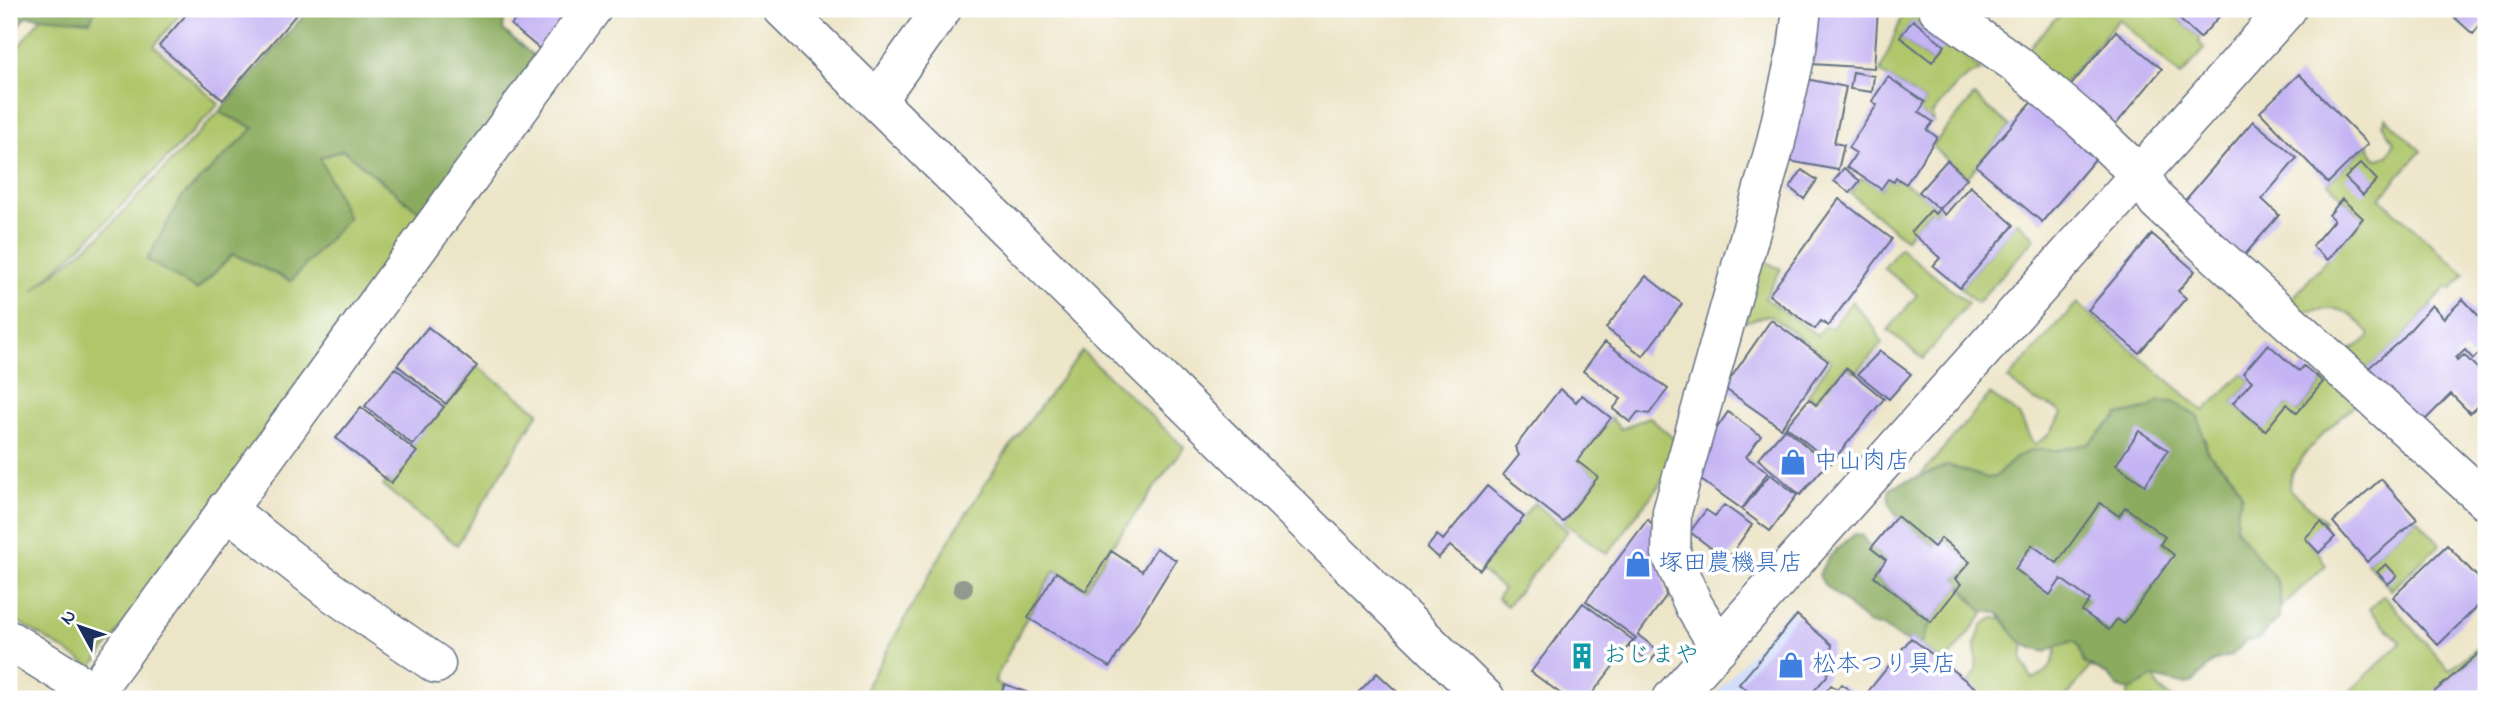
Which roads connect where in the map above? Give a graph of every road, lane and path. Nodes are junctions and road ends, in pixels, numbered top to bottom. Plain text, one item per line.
1 (592, 9) edge
2 (783, 9) edge
3 (942, 9) edge
4 (1802, 9) edge
5 (1938, 9) edge
6 (2287, 9) edge
7 (877, 100) junction
8 (2141, 176) junction
9 (2486, 501) edge
10 (226, 509) junction
11 (9, 640) edge
12 (1720, 647) junction
13 (436, 664) dead end
14 (95, 697) edge
15 (1486, 699) edge
16 (1672, 699) edge

1 - 10 street
2 - 7 street
3 - 7 street
4 - 12 street
5 - 8 street
6 - 8 street
7 - 15 street
8 - 9 street
8 - 12 street
10 - 13 street
10 - 14 street
11 - 14 street
12 - 16 street

